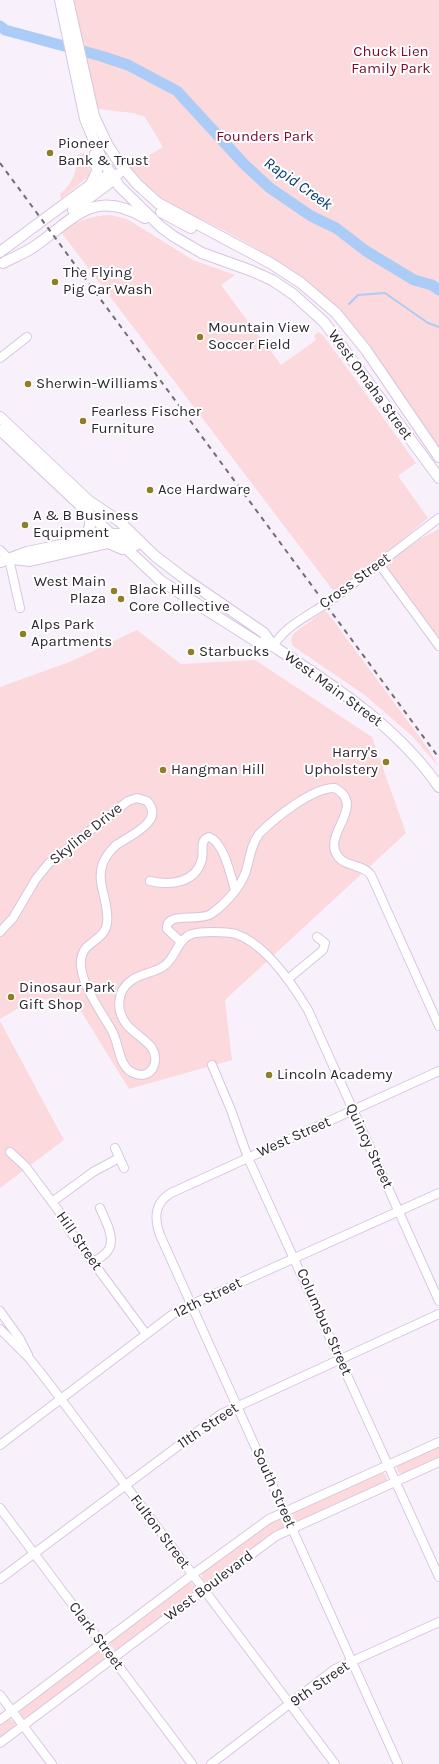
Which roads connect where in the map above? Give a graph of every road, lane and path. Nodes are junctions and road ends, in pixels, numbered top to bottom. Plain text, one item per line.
1 (60, 0) edge
2 (67, 6) edge
3 (83, 89) junction
4 (85, 119) junction
5 (117, 161) junction
6 (112, 177) junction
7 (91, 185) junction
8 (161, 227) junction
9 (0, 252) edge
10 (248, 252) junction
11 (1, 264) edge
12 (26, 337) dead end
13 (0, 358) edge
14 (0, 418) edge
15 (0, 430) edge
16 (439, 457) edge
17 (439, 478) edge
18 (103, 511) junction
19 (89, 514) junction
20 (439, 518) edge
21 (107, 534) junction
22 (79, 541) junction
23 (0, 550) edge
24 (129, 553) junction
25 (52, 556) junction
26 (5, 560) edge
27 (379, 564) junction
28 (20, 608) dead end
29 (234, 612) junction
30 (273, 646) junction
31 (439, 646) edge
32 (439, 788) edge
33 (150, 881) dead end
34 (235, 890) junction
35 (0, 932) edge
36 (317, 937) dead end
37 (181, 942) junction
38 (288, 979) junction
39 (439, 1026) edge
40 (212, 1065) dead end
41 (439, 1071) edge
42 (353, 1111) junction
43 (115, 1148) dead end
44 (10, 1152) dead end
45 (119, 1158) junction
46 (248, 1158) junction
47 (124, 1168) dead end
48 (439, 1192) edge
49 (52, 1202) junction
50 (100, 1208) dead end
51 (156, 1210) joint
52 (399, 1211) junction
53 (295, 1258) junction
54 (94, 1262) junction
55 (439, 1301) edge
56 (191, 1304) junction
57 (0, 1311) edge
58 (439, 1314) edge
59 (0, 1329) edge
60 (146, 1334) junction
61 (29, 1358) junction
62 (341, 1359) junction
63 (61, 1399) junction
64 (237, 1406) junction
65 (439, 1442) edge
66 (0, 1444) edge
67 (439, 1462) edge
68 (388, 1465) junction
69 (396, 1481) junction
70 (126, 1485) junction
71 (0, 1508) edge
72 (284, 1512) junction
73 (292, 1528) junction
74 (34, 1553) junction
75 (192, 1575) junction
76 (439, 1577) edge
77 (0, 1579) edge
78 (204, 1590) junction
79 (439, 1622) edge
80 (102, 1644) junction
81 (113, 1658) junction
82 (352, 1661) junction
83 (0, 1695) edge
84 (290, 1704) junction
85 (12, 1711) junction
86 (0, 1720) edge
87 (23, 1725) junction
88 (0, 1743) edge
89 (52, 1764) edge
90 (192, 1764) edge
91 (212, 1764) edge
92 (335, 1764) edge
93 (398, 1764) edge

1 - 2 main road, West Omaha Street
2 - 3 main road, West Omaha Street
3 - 4 main road, West Omaha Street
3 - 5 main road, West Omaha Street
4 - 6 main road, West Omaha Street
4 - 7 main road
5 - 6 main road
5 - 10 main road, West Omaha Street
6 - 7 main road
6 - 8 main road, West Omaha Street
6 - 10 main road
6 - 11 main road
7 - 9 main road
8 - 11 main road
8 - 17 main road, West Omaha Street
10 - 16 main road, West Omaha Street
12 - 13 street
14 - 18 main road, West Main Street
15 - 19 main road, West Main Street
18 - 21 main road
18 - 29 main road, West Main Street
19 - 21 main road, West Main Street
19 - 22 main road
20 - 27 street, Cross Street
21 - 22 main road
21 - 24 main road, West Main Street
21 - 25 main road
21 - 29 main road
22 - 26 main road
23 - 26 street
24 - 25 main road
24 - 30 main road, West Main Street
25 - 26 main road
26 - 28 street
27 - 30 street, Cross Street
27 - 31 street
29 - 30 main road, West Main Street
30 - 32 main road, West Main Street
33 - 34 street
34 - 37 street
34 - 39 street
35 - 37 street, Skyline Drive
36 - 38 street
37 - 38 street, Quincy Street
38 - 42 street, Quincy Street
40 - 46 street, Columbus Street
41 - 42 street, West Street
42 - 46 street, West Street
42 - 52 street, Quincy Street
43 - 45 street
44 - 49 street, Hill Street
45 - 47 street
45 - 49 street
46 - 51 street, West Street
46 - 53 street, Columbus Street
48 - 52 street, 12th Street
49 - 54 street, Hill Street
50 - 54 street
51 - 56 street, South Street
52 - 53 street, 12th Street
52 - 55 street, Quincy Street
53 - 56 street, 12th Street
53 - 62 street, Columbus Street
54 - 60 street, Hill Street
56 - 60 street, 12th Street
56 - 64 street, South Street
57 - 61 street, Fulton Street
58 - 62 street, 11th Street
59 - 61 street, Fulton Street
60 - 63 street, 12th Street
61 - 63 street, Fulton Street
62 - 64 street, 11th Street
62 - 68 street, Columbus Street
63 - 66 street, 12th Street
63 - 70 street, Fulton Street
64 - 70 street, 11th Street
64 - 72 street, South Street
65 - 68 street, West Boulevard
67 - 69 street, West Boulevard
68 - 69 street, Columbus Street
68 - 72 street, West Boulevard
69 - 73 street, West Boulevard
69 - 76 street, Columbus Street
70 - 74 street, 11th Street
70 - 75 street, Fulton Street
71 - 74 street, Clark Street
72 - 73 street, South Street
72 - 75 street, West Boulevard
73 - 78 street, West Boulevard
73 - 82 street, South Street
74 - 77 street, 11th Street
74 - 80 street, Clark Street
75 - 78 street, Fulton Street
75 - 80 street, West Boulevard
78 - 81 street, West Boulevard
78 - 84 street, Fulton Street
79 - 82 street, 9th Street
80 - 81 street, Clark Street
80 - 85 street, West Boulevard
81 - 87 street, West Boulevard
81 - 90 street, Clark Street
82 - 84 street, 9th Street
82 - 93 street, South Street
83 - 85 street
84 - 91 street, 9th Street
84 - 92 street, Fulton Street
85 - 86 street, West Boulevard
85 - 87 street
87 - 88 street, West Boulevard
87 - 89 street

